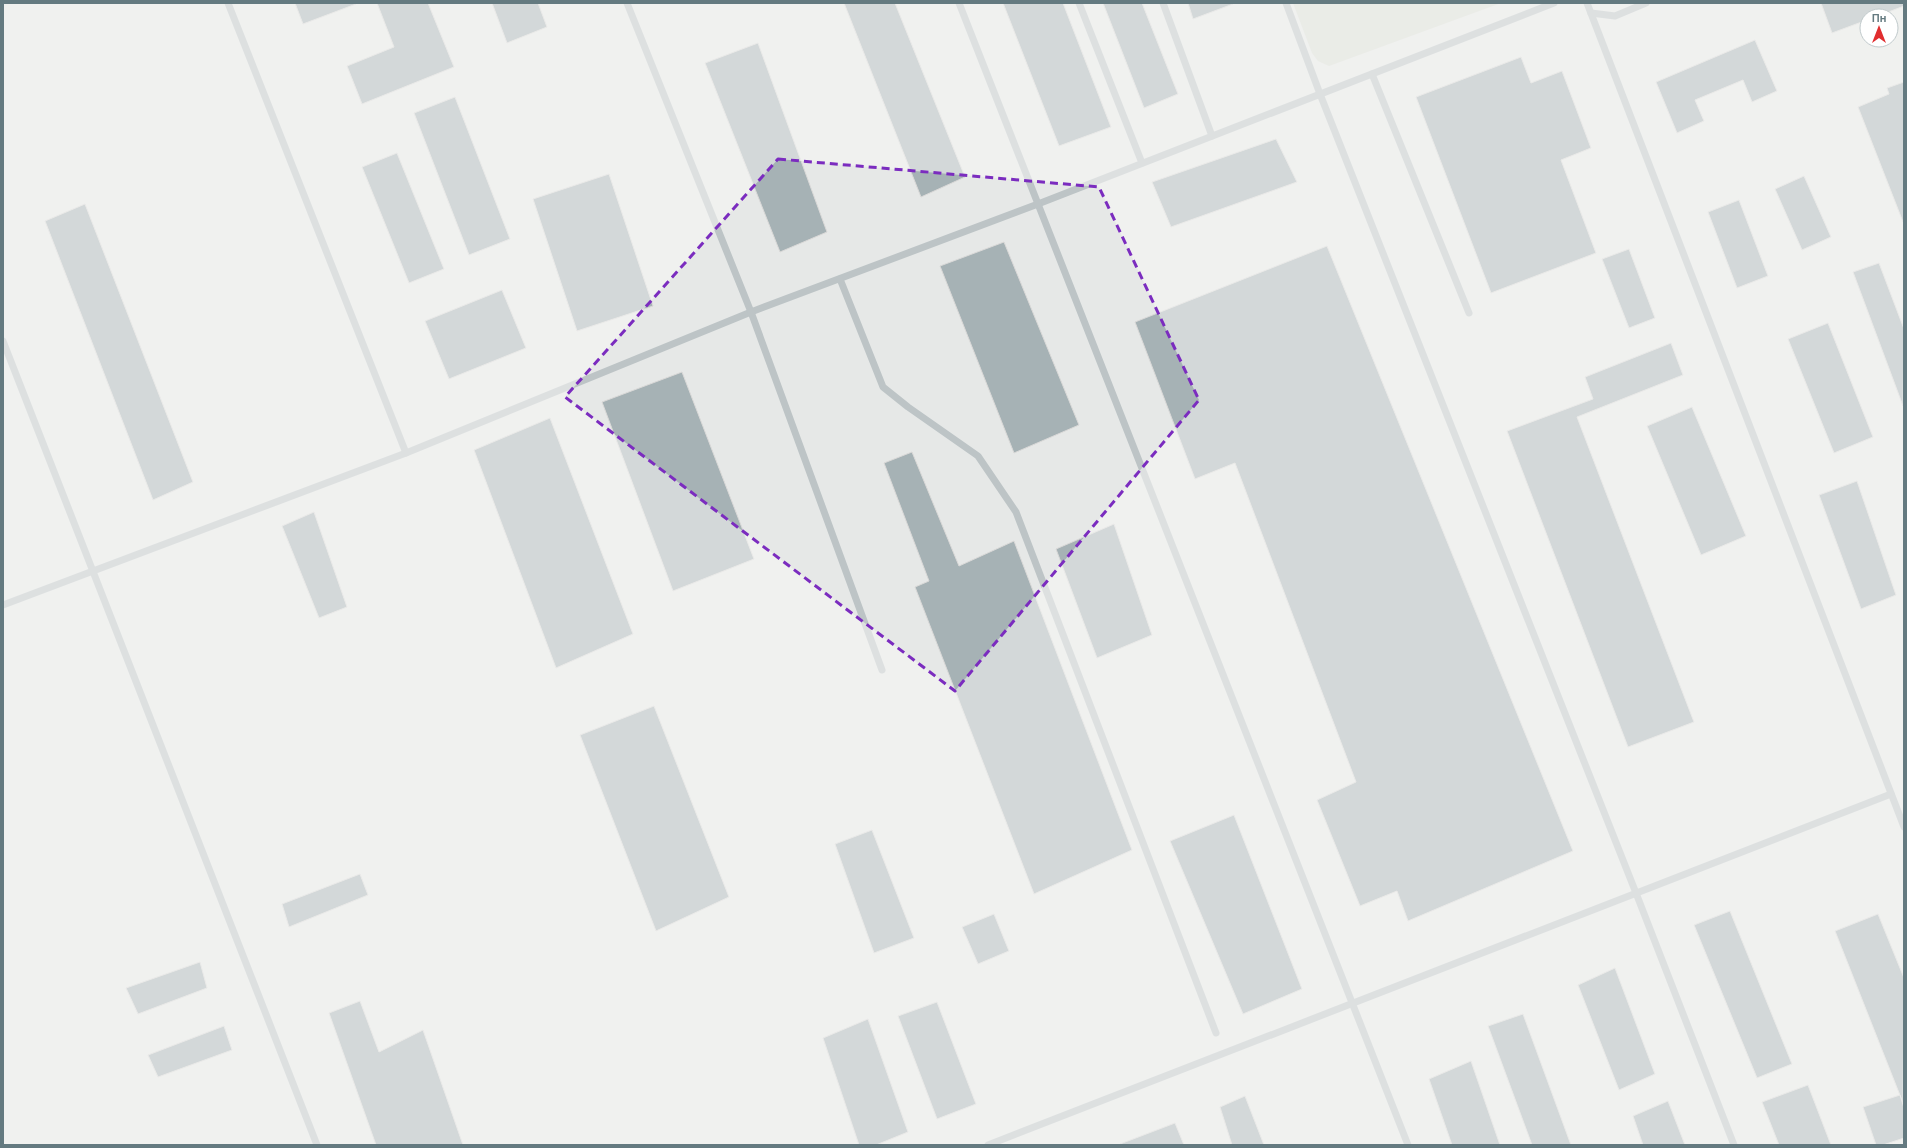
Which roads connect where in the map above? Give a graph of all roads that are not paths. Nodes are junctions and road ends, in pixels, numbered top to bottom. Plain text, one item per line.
1 (228, 3) edge
2 (627, 3) edge
3 (959, 3) edge
4 (1078, 3) edge
5 (1163, 3) edge
6 (1286, 3) edge
7 (1554, 3) edge
8 (1587, 3) edge
9 (1646, 3) edge
10 (1591, 13) junction
11 (1372, 74) junction
12 (1320, 94) junction
13 (1212, 136) junction
14 (1142, 163) junction
15 (1038, 204) junction
16 (840, 279) junction
17 (752, 312) junction
18 (1469, 313) dead end
19 (3, 341) edge
20 (406, 453) junction
21 (93, 570) junction
22 (3, 605) edge
23 (882, 670) dead end
24 (1891, 794) junction
25 (1904, 828) edge
26 (1636, 893) junction
27 (1352, 1003) junction
28 (1216, 1033) dead end
29 (317, 1145) edge
30 (988, 1145) edge
31 (1408, 1145) edge
32 (1734, 1145) edge

1 - 20 lane
2 - 17 lane
3 - 15 lane
4 - 14 lane
5 - 13 lane
6 - 12 lane
7 - 11 lane
8 - 10 lane
9 - 10 lane
10 - 24 lane
11 - 12 lane
11 - 18 lane
12 - 13 lane
12 - 26 lane
13 - 14 lane
14 - 15 lane
15 - 16 lane
15 - 27 lane
16 - 17 lane
16 - 28 lane
17 - 20 lane
17 - 23 lane
19 - 21 lane
20 - 21 lane
21 - 22 lane
21 - 29 lane
24 - 25 lane
24 - 26 lane
26 - 27 lane
26 - 32 lane
27 - 30 lane
27 - 31 lane

